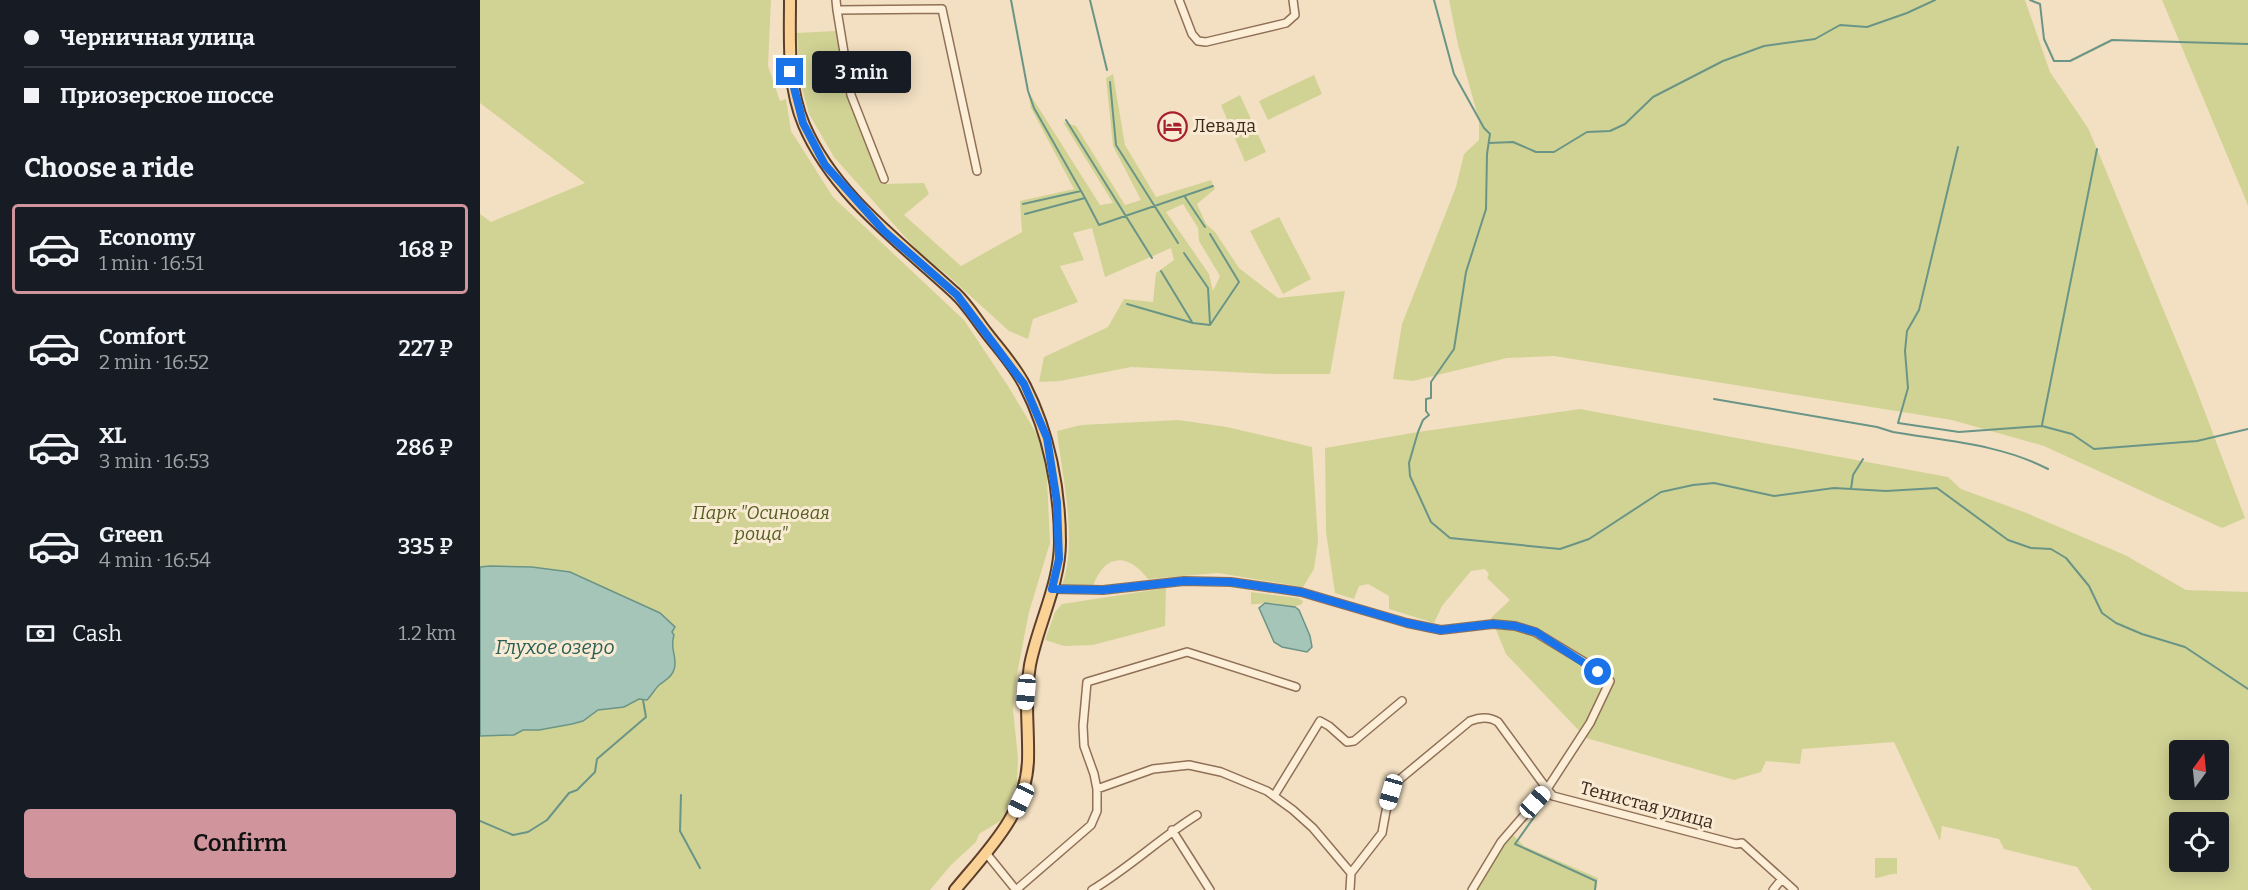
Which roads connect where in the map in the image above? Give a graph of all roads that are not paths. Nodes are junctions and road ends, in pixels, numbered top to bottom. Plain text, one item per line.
1 (790, 0) edge
2 (836, 0) edge
3 (1179, 0) edge
4 (1293, 0) edge
5 (837, 10) junction
6 (978, 171) dead end
7 (884, 180) dead end
8 (1052, 589) junction
9 (1296, 687) dead end
10 (1402, 701) dead end
11 (1097, 789) junction
12 (1547, 789) junction
13 (1274, 796) junction
14 (1197, 815) dead end
15 (1172, 830) junction
16 (986, 853) junction
17 (1351, 873) junction
18 (1781, 880) junction
19 (955, 890) edge
20 (1016, 890) edge
21 (1092, 890) edge
22 (1210, 890) edge
23 (1350, 890) edge
24 (1473, 890) edge
25 (1773, 890) edge
26 (1794, 890) edge

1 - 8 main road
2 - 5 street
3 - 4 street
5 - 6 street
5 - 7 street
8 - 12 street
8 - 16 main road
9 - 11 street
10 - 13 street
11 - 13 street
11 - 20 street
12 - 17 street
12 - 18 street, Тенистая улица
12 - 24 street
13 - 17 street
14 - 15 street
15 - 21 street
15 - 22 street
16 - 19 main road
16 - 20 street
17 - 23 street
18 - 25 street
18 - 26 street

